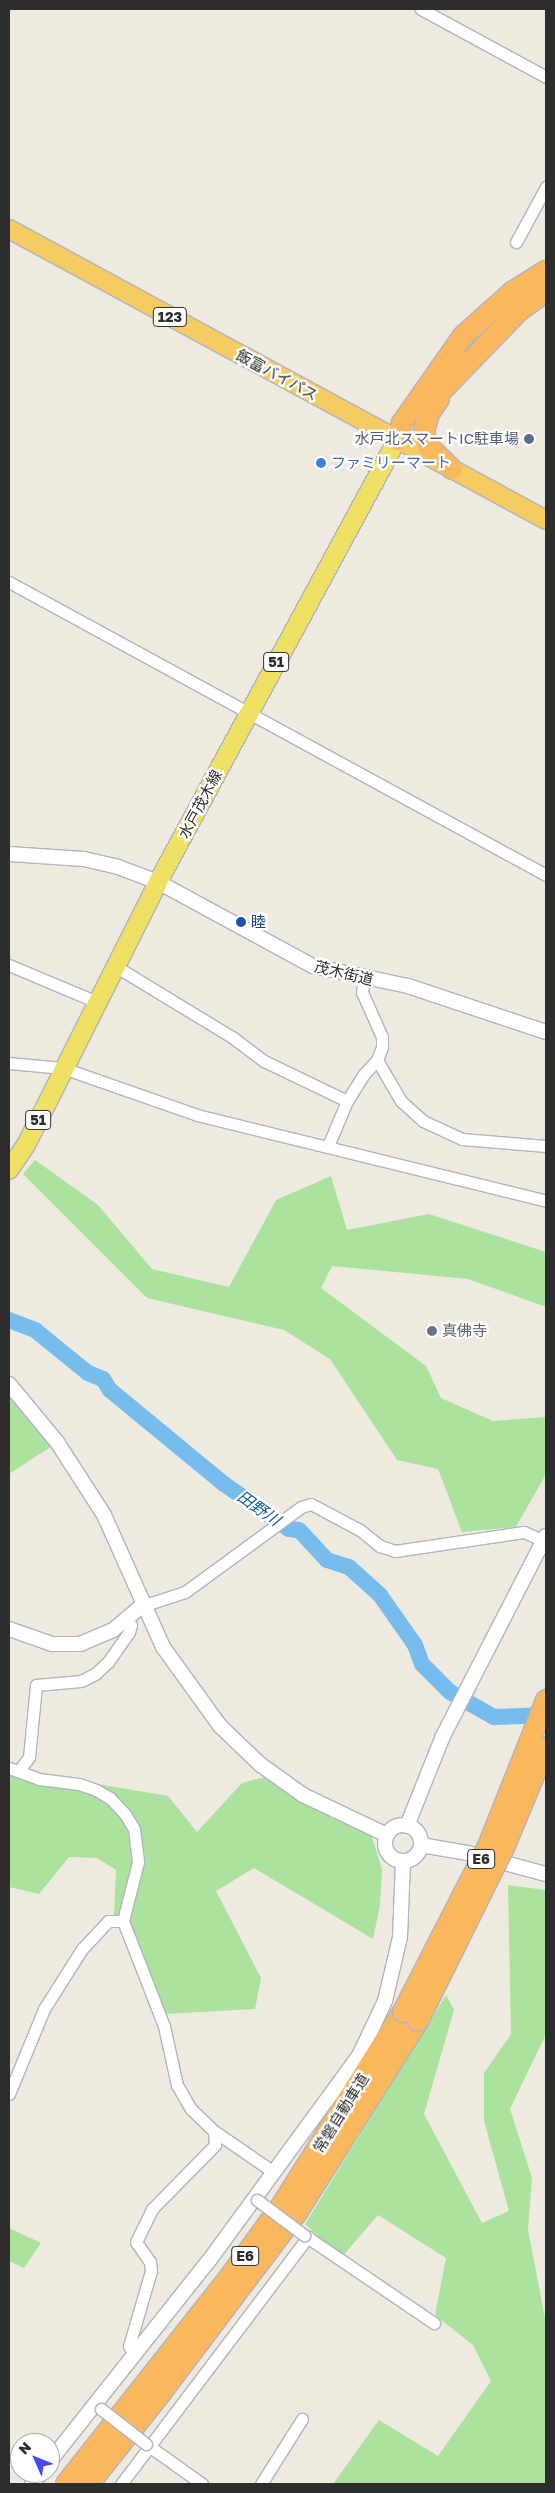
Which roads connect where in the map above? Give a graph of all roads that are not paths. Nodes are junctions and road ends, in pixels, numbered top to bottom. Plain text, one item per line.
1 (421, 9) edge
2 (546, 77) edge
3 (546, 187) edge
4 (9, 229) edge
5 (516, 242) dead end
6 (546, 271) edge
7 (546, 292) edge
8 (445, 386) junction
9 (397, 440) junction
10 (452, 469) junction
11 (546, 520) edge
12 (9, 582) edge
13 (248, 712) junction
14 (9, 854) edge
15 (546, 875) edge
16 (158, 882) junction
17 (9, 965) edge
18 (115, 966) junction
19 (364, 979) junction
20 (97, 1002) junction
21 (546, 1032) edge
22 (377, 1060) junction
23 (9, 1063) edge
24 (63, 1068) junction
25 (347, 1101) junction
26 (328, 1146) junction
27 (546, 1146) edge
28 (9, 1170) edge
29 (546, 1201) edge
30 (9, 1384) edge
31 (545, 1539) edge
32 (142, 1606) junction
33 (125, 1619) junction
34 (9, 1629) edge
35 (546, 1700) edge
36 (546, 1747) edge
37 (14, 1768) edge
38 (407, 1826) junction
39 (387, 1835) junction
40 (421, 1845) junction
41 (403, 1861) junction
42 (546, 1874) edge
43 (123, 1920) junction
44 (410, 2017) junction
45 (9, 2094) edge
46 (214, 2131) junction
47 (272, 2171) junction
48 (255, 2199) junction
49 (306, 2236) junction
50 (434, 2324) dead end
51 (134, 2354) junction
52 (98, 2406) junction
53 (302, 2419) dead end
54 (148, 2446) junction
55 (60, 2450) edge
56 (66, 2484) edge
57 (89, 2484) edge
58 (121, 2484) edge
59 (202, 2484) edge
60 (261, 2484) edge

1 - 2 street
3 - 5 street
4 - 9 highway, 飯富バイパス / 123
6 - 9 highway
7 - 8 highway
8 - 9 highway
8 - 10 highway
9 - 10 highway, 飯富バイパス / 123
9 - 13 main road, 水戸茂木線 / 51
10 - 11 highway, 飯富バイパス / 123
12 - 13 street
13 - 15 street
13 - 16 main road, 水戸茂木線 / 51
14 - 16 street, 茂木街道
16 - 18 main road, 水戸茂木線 / 51
16 - 19 street, 茂木街道
17 - 20 street
18 - 20 main road, 水戸茂木線 / 51
18 - 25 street
19 - 21 street, 茂木街道
19 - 22 street
20 - 24 main road, 水戸茂木線 / 51
22 - 25 street
22 - 27 street
23 - 24 street
24 - 26 street
24 - 28 main road, 水戸茂木線 / 51
25 - 26 street
26 - 29 street
30 - 32 street
31 - 32 street
31 - 38 street
32 - 33 street
32 - 39 street
33 - 34 street
33 - 37 street
35 - 44 highway, 常磐自動車道 / E6, bridge
36 - 44 highway, 常磐自動車道 / E6, bridge
37 - 43 street
38 - 39 street
38 - 40 street
39 - 41 street
40 - 41 street
40 - 42 street
41 - 47 street
43 - 45 street
43 - 46 street
44 - 56 highway, 常磐自動車道 / E6
44 - 57 highway, 常磐自動車道 / E6
46 - 47 street
46 - 51 street
47 - 48 street
48 - 49 street, bridge
48 - 51 street
49 - 50 street
49 - 54 street
51 - 52 street
52 - 54 street, bridge
52 - 55 street
53 - 60 street
54 - 58 street
54 - 59 street

